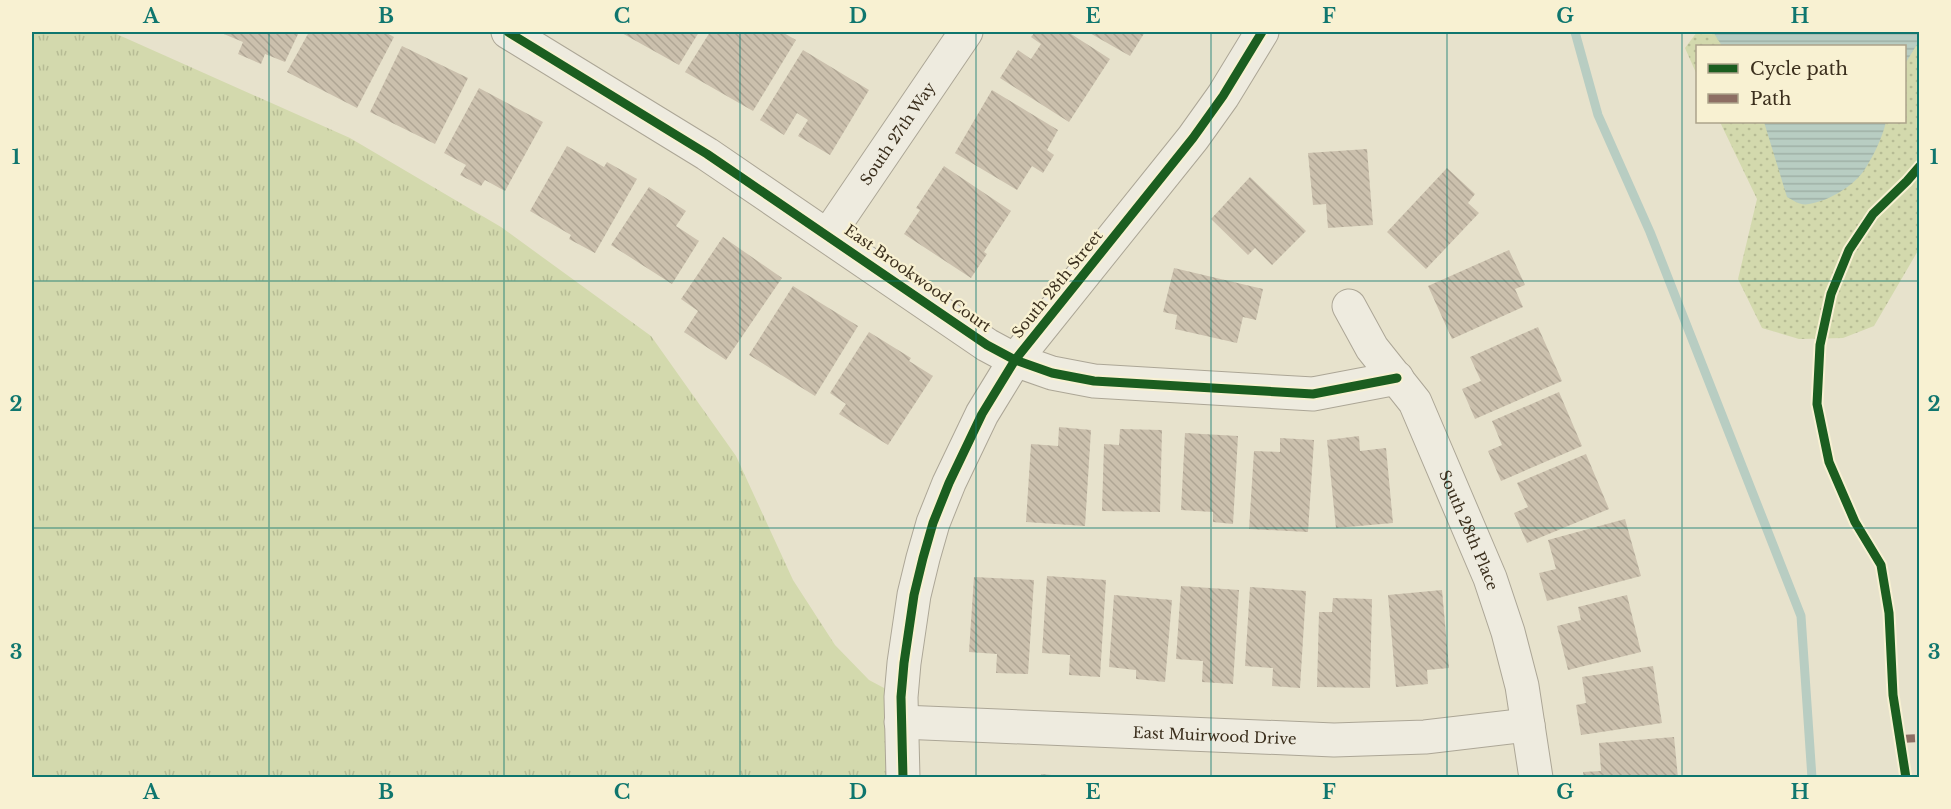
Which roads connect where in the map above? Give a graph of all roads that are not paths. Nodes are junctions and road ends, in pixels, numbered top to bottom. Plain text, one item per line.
1 (508, 32) edge
2 (966, 32) edge
3 (1262, 32) edge
4 (828, 235) junction
5 (1349, 306) dead end
6 (1015, 360) junction
7 (1397, 378) junction
8 (900, 722) junction
9 (1528, 725) junction
10 (903, 777) edge
11 (1536, 777) edge

1 - 4 street, East Brookwood Court
2 - 4 street, South 27th Way
3 - 6 street, South 28th Street
4 - 6 street, East Brookwood Court
5 - 7 street, South 28th Place
6 - 7 street, East Brookwood Court
6 - 8 street, South 28th Street
7 - 9 street, South 28th Place
8 - 9 street, East Muirwood Drive
8 - 10 street, South 28th Street
9 - 11 street, South 28th Place

